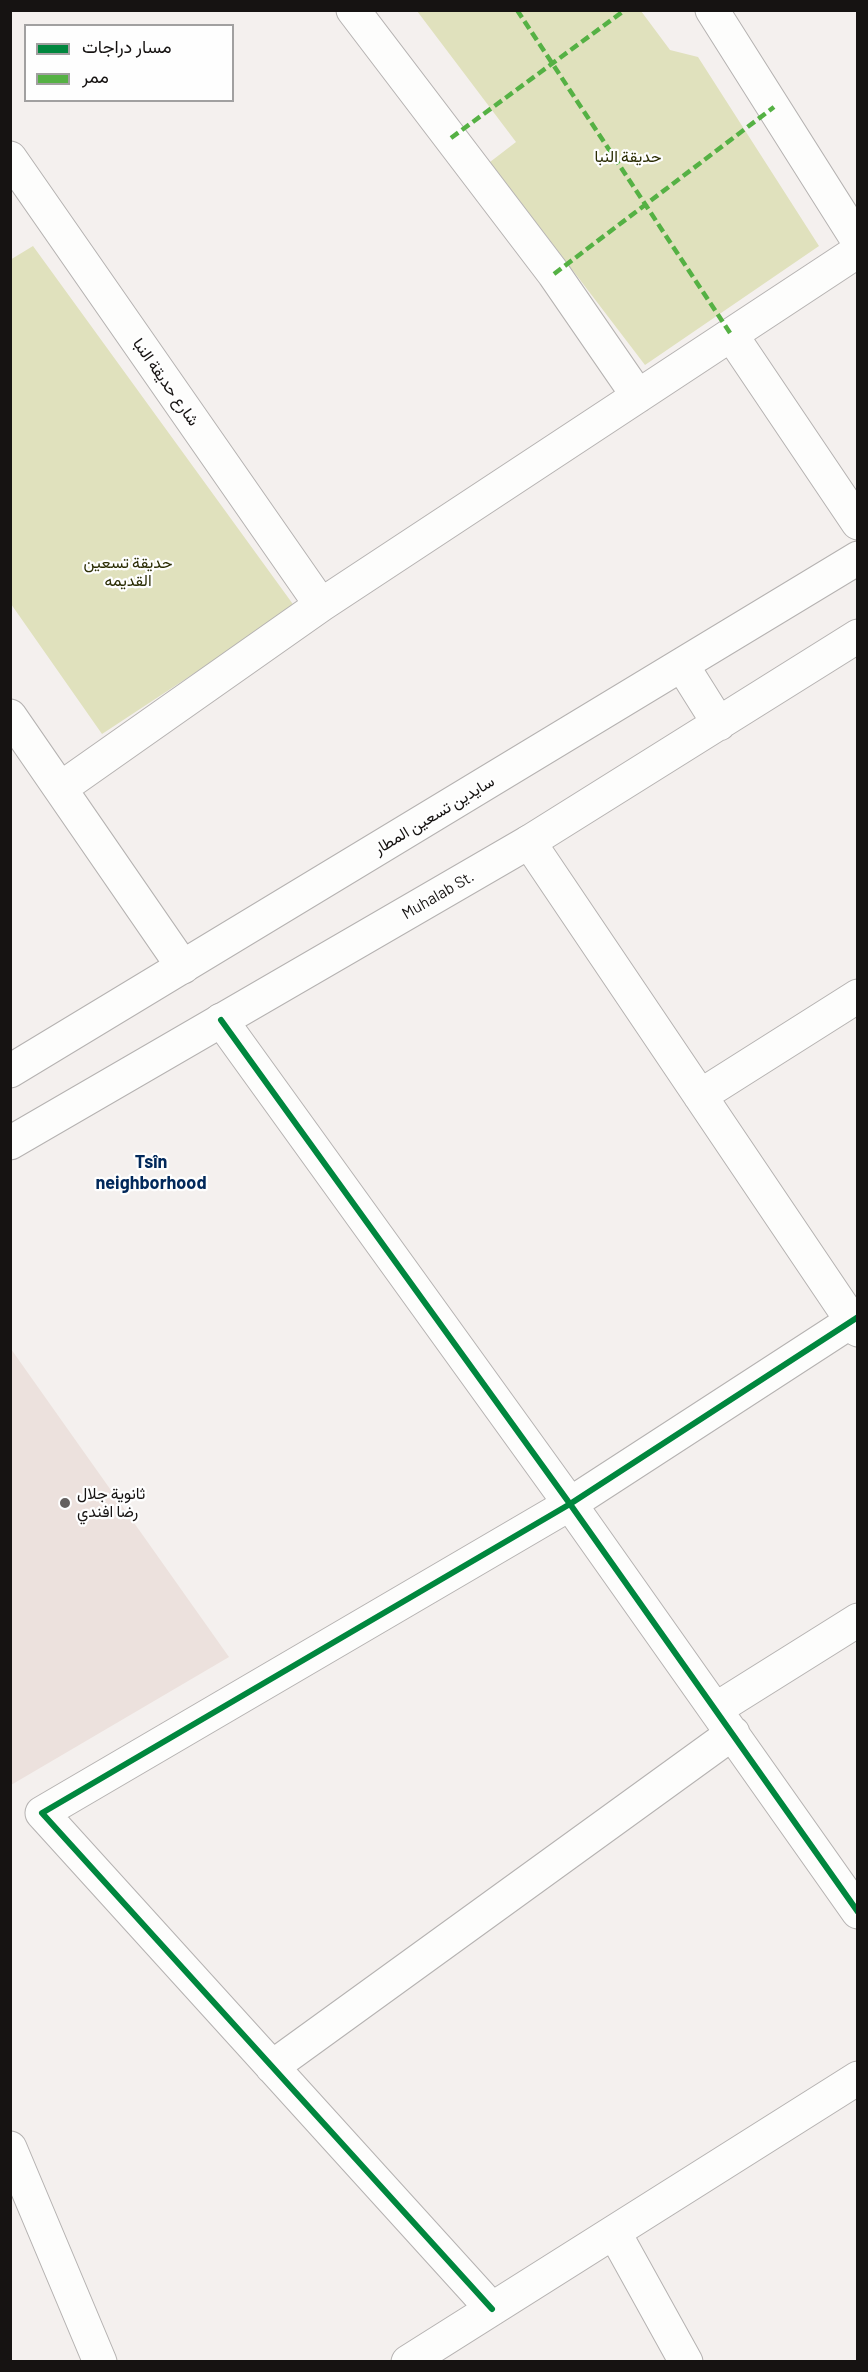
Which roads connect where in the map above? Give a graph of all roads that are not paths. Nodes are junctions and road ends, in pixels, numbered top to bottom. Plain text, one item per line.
1 (352, 10) edge
2 (712, 10) edge
3 (10, 158) edge
4 (858, 241) edge
5 (858, 251) edge
6 (732, 336) junction
7 (638, 396) junction
8 (858, 523) edge
9 (858, 558) edge
10 (321, 605) junction
11 (858, 636) edge
12 (682, 665) junction
13 (10, 716) edge
14 (718, 724) junction
15 (61, 788) junction
16 (529, 843) junction
17 (183, 967) junction
18 (858, 996) edge
19 (221, 1020) junction
20 (10, 1071) edge
21 (700, 1096) junction
22 (10, 1143) edge
23 (856, 1323) edge
24 (570, 1504) junction
25 (858, 1620) edge
26 (724, 1721) junction
27 (858, 1912) edge
28 (272, 2067) junction
29 (858, 2078) edge
30 (10, 2148) edge
31 (614, 2232) junction
32 (492, 2309) junction
33 (414, 2360) edge
34 (100, 2361) edge
35 (686, 2361) edge

1 - 7 street
2 - 4 street
3 - 10 street, شارع حديقة النبا
5 - 6 street
6 - 7 street
6 - 8 street
7 - 10 street
9 - 12 street, سايدين تسعين المطار
10 - 15 street
11 - 14 street, Muhalab St.
12 - 14 street
12 - 17 street, سايدين تسعين المطار
13 - 15 street
14 - 16 street, Muhalab St.
15 - 17 street
16 - 19 street, Muhalab St.
16 - 21 street
17 - 20 street, سايدين تسعين المطار
18 - 21 street
19 - 22 street, Muhalab St.
19 - 24 street
21 - 23 street
23 - 24 street
24 - 26 street
24 - 28 street
25 - 26 street
26 - 27 street
26 - 28 street
28 - 32 street
29 - 31 street
30 - 34 street
31 - 32 street
31 - 35 street
32 - 33 street

